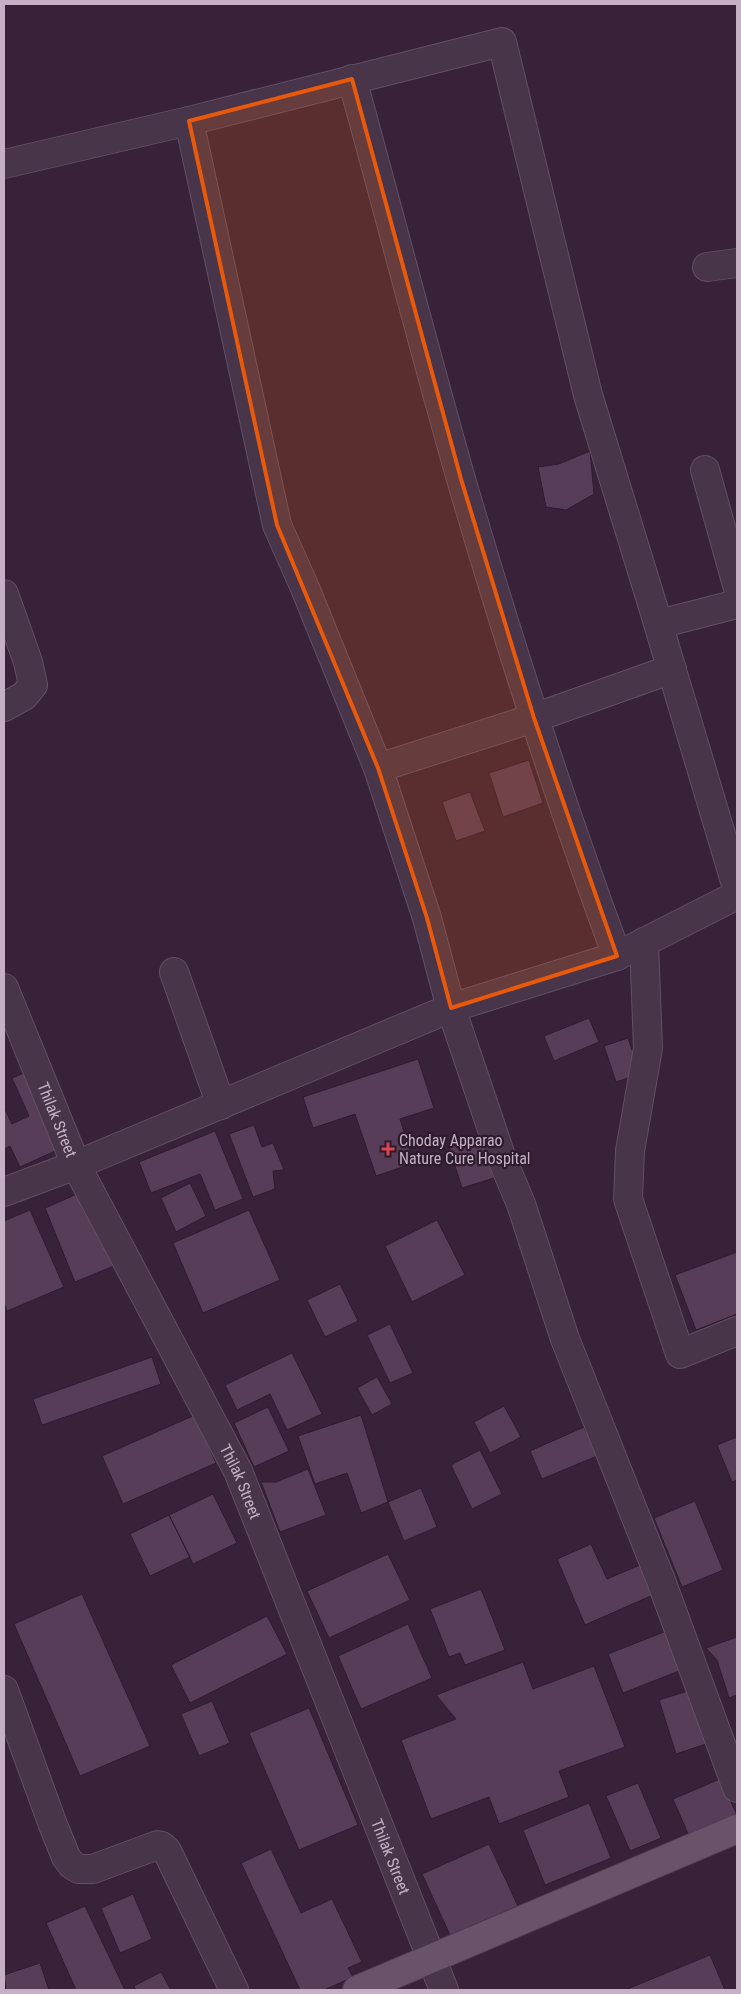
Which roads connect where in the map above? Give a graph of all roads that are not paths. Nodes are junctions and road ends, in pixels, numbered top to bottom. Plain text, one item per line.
1 (352, 79) junction
2 (189, 121) junction
3 (4, 164) edge
4 (737, 263) edge
5 (707, 267) dead end
6 (705, 470) dead end
7 (737, 585) edge
8 (4, 594) edge
9 (737, 604) edge
10 (659, 624) junction
11 (672, 669) junction
12 (4, 708) edge
13 (534, 718) junction
14 (378, 768) junction
15 (737, 888) edge
16 (737, 895) edge
17 (644, 942) junction
18 (617, 956) junction
19 (174, 972) dead end
20 (4, 988) edge
21 (451, 1008) junction
22 (221, 1105) junction
23 (76, 1165) junction
24 (4, 1192) edge
25 (737, 1331) edge
26 (4, 1690) edge
27 (737, 1788) edge
28 (737, 1829) edge
29 (431, 1959) junction
30 (234, 1990) edge
31 (357, 1990) edge
32 (444, 1990) edge

1 - 2 street
1 - 10 street
1 - 13 street
2 - 3 street
2 - 14 street
4 - 5 street
6 - 7 street
8 - 12 street
9 - 10 street
10 - 11 street
11 - 13 street
11 - 15 street
13 - 14 street
13 - 18 street
14 - 21 street
16 - 17 street
17 - 18 street
17 - 25 street
18 - 21 street
19 - 22 street
20 - 23 street, Thilak Street
21 - 22 street
21 - 27 street
22 - 23 street
23 - 24 street
23 - 29 street, Thilak Street
26 - 30 street
28 - 29 main road
29 - 31 main road
29 - 32 street, Thilak Street

